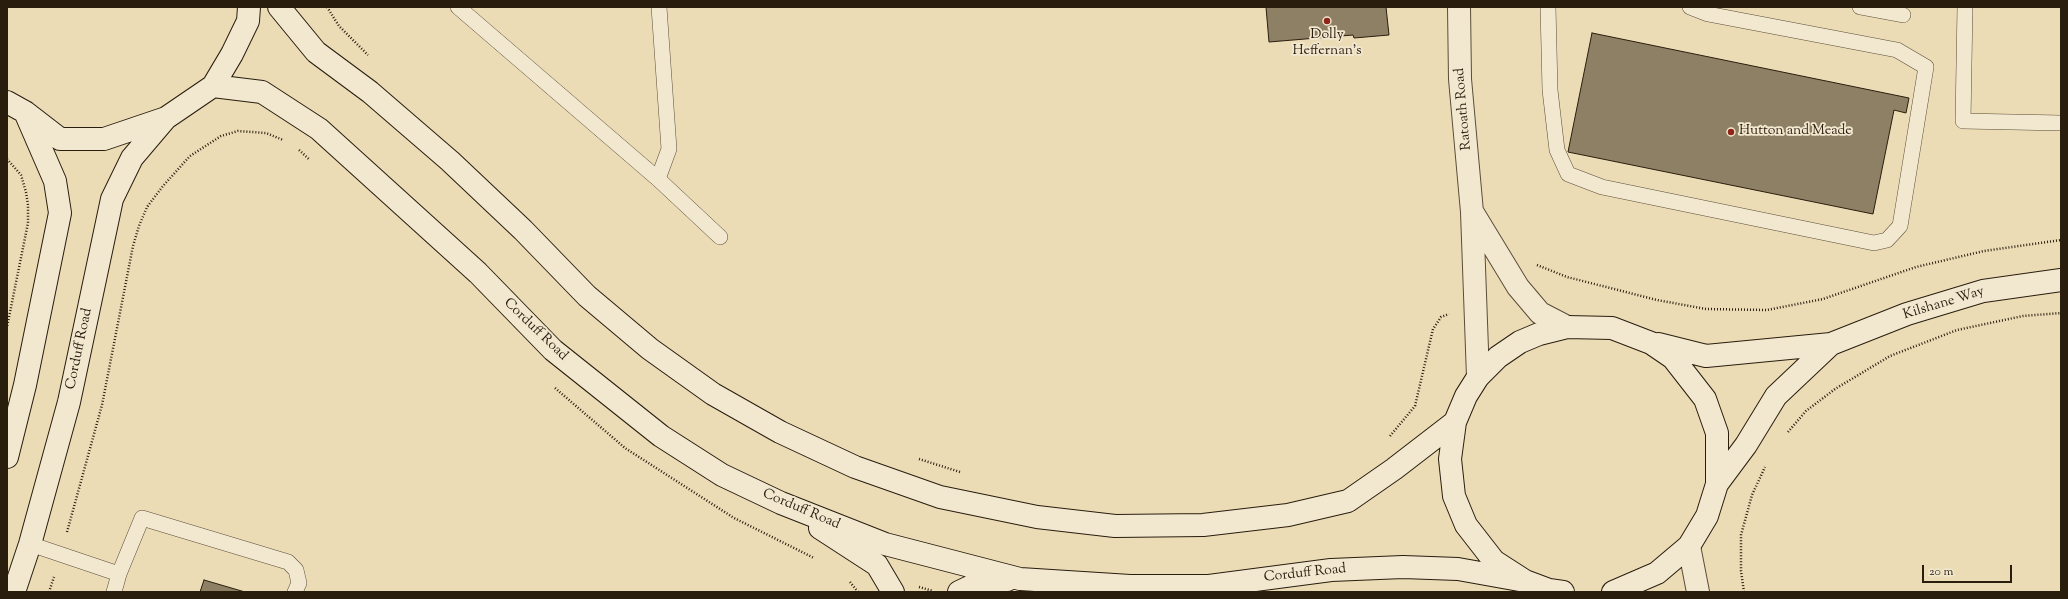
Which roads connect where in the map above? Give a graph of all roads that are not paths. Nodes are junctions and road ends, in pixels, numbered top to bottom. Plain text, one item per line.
1 (249, 7) edge
2 (279, 7) edge
3 (458, 7) edge
4 (659, 7) edge
5 (1459, 7) edge
6 (1548, 7) edge
7 (1690, 7) edge
8 (1860, 7) edge
9 (1965, 7) edge
10 (1903, 14) dead end
11 (213, 86) junction
12 (16, 107) edge
13 (166, 118) junction
14 (2061, 123) edge
15 (658, 179) junction
16 (1472, 212) junction
17 (720, 237) dead end
18 (2061, 280) edge
19 (1567, 327) junction
20 (1651, 342) junction
21 (1831, 344) junction
22 (1478, 377) junction
23 (1455, 422) junction
24 (7, 457) edge
25 (1717, 484) junction
26 (781, 503) junction
27 (30, 544) junction
28 (1689, 546) junction
29 (119, 574) junction
30 (1020, 579) junction
31 (1525, 581) junction
32 (14, 592) edge
33 (114, 592) edge
34 (295, 592) edge
35 (893, 592) edge
36 (959, 592) edge
37 (1563, 592) edge
38 (1613, 592) edge
39 (1698, 592) edge

1 - 11 street
2 - 23 street
3 - 15 lane
4 - 15 lane
5 - 16 street, Ratoath Road
6 - 7 lane
8 - 10 lane
9 - 14 lane
11 - 13 street
11 - 26 street, Corduff Road
12 - 13 street
12 - 24 street
13 - 27 street, Corduff Road
15 - 17 lane
16 - 19 street, Ratoath Road
16 - 22 street, Ratoath Road
18 - 21 street, Kilshane Way
19 - 20 street
19 - 22 street
20 - 21 street, Kilshane Way
20 - 25 street
21 - 25 street, Kilshane Way
22 - 23 street
23 - 31 street
25 - 28 street
26 - 30 street, Corduff Road
26 - 35 street
27 - 29 lane
27 - 32 street, Corduff Road
28 - 38 street
28 - 39 street
29 - 33 lane
29 - 34 lane
30 - 31 street, Corduff Road
30 - 36 street
31 - 37 street

